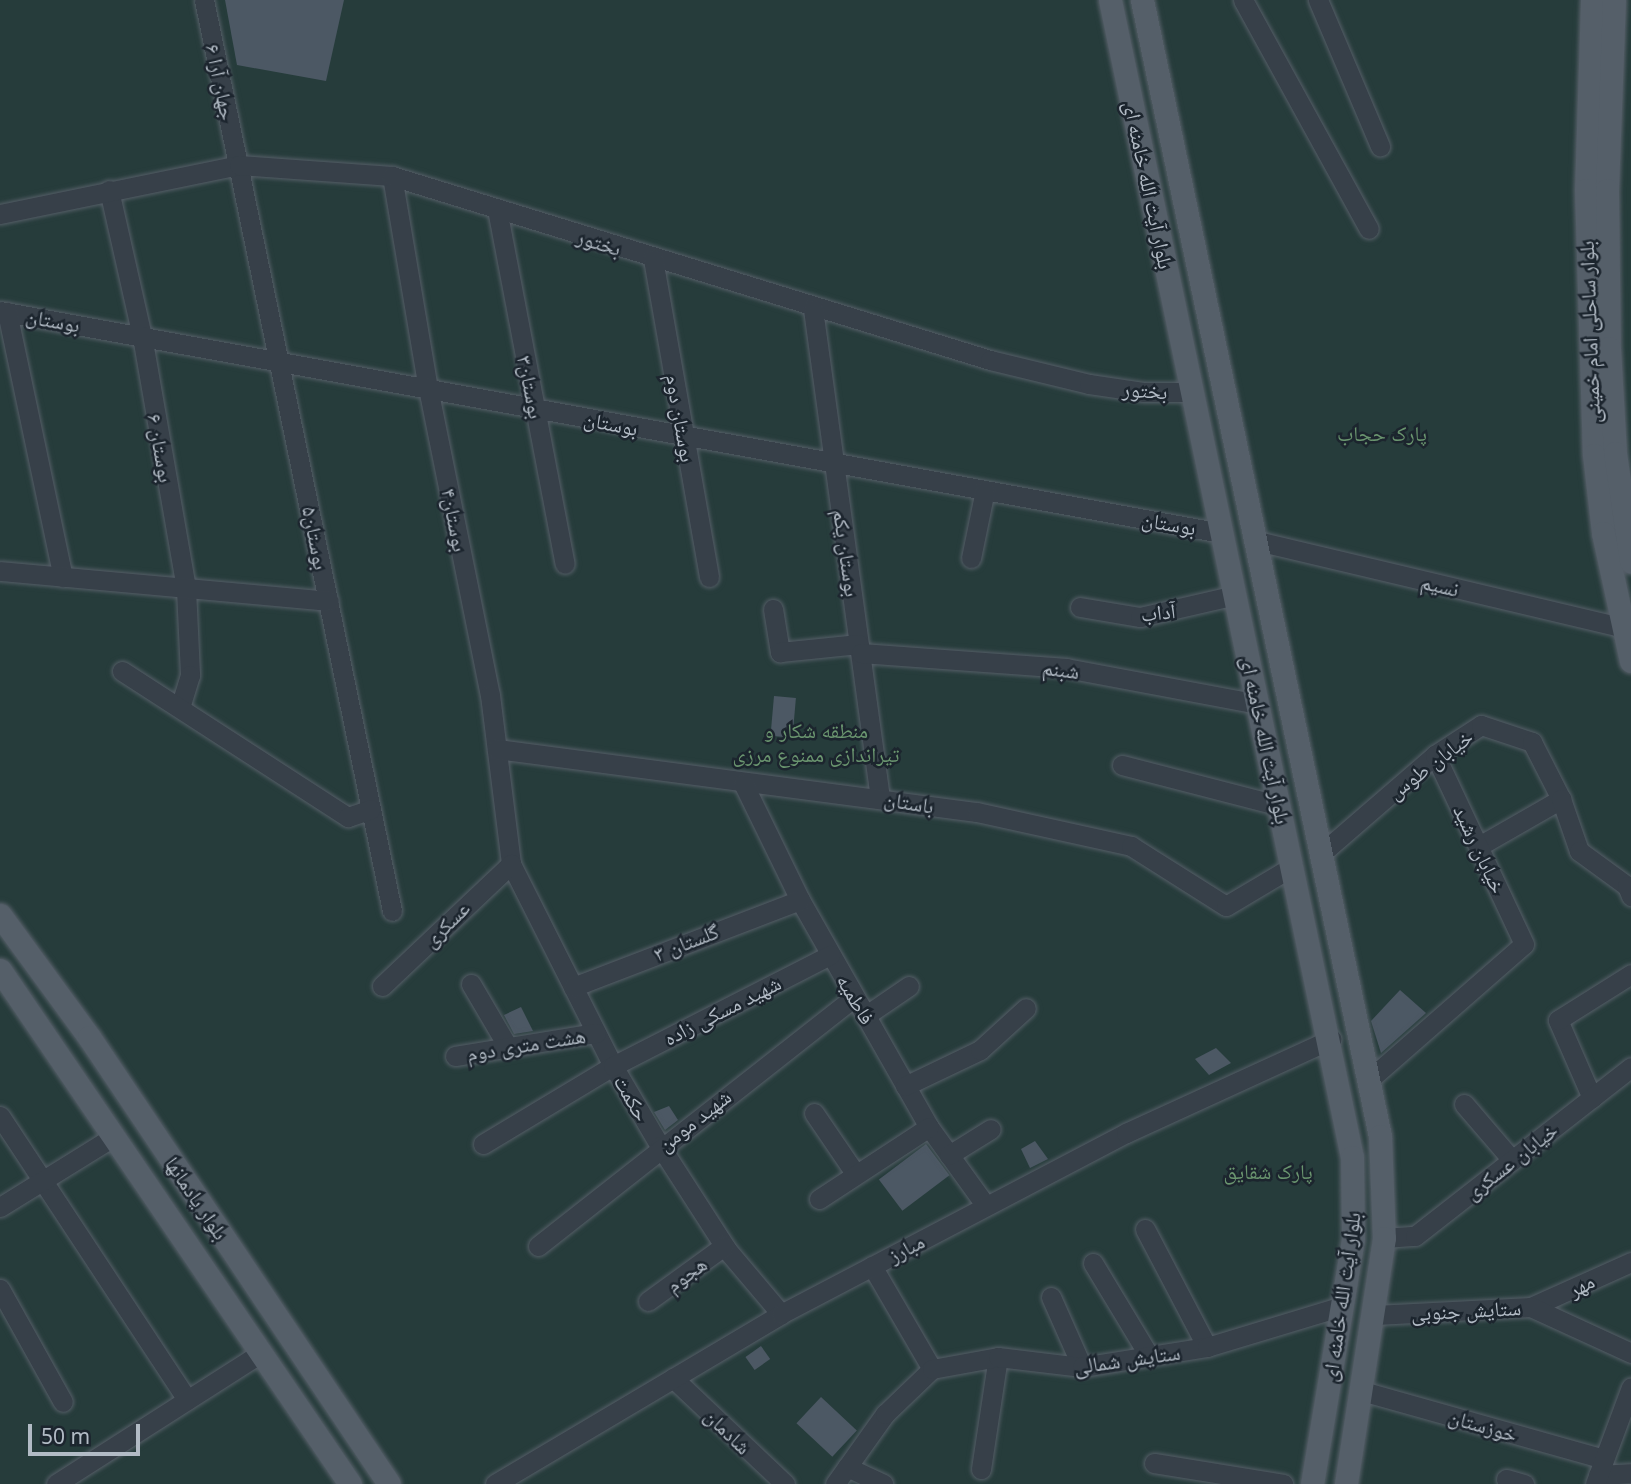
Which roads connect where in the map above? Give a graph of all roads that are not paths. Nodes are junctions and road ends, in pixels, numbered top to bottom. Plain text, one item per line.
1 (204, 0) edge
2 (1110, 0) edge
3 (1142, 0) edge
4 (1243, 0) edge
5 (1318, 0) edge
6 (1592, 0) edge
7 (1614, 0) edge
8 (1380, 146) dead end
9 (239, 165) junction
10 (392, 176) junction
11 (109, 191) junction
12 (497, 209) junction
13 (0, 214) edge
14 (1369, 229) dead end
15 (653, 259) junction
16 (813, 309) junction
17 (3, 311) edge
18 (142, 337) junction
19 (1598, 349) junction
20 (282, 362) junction
21 (428, 388) junction
22 (1193, 392) junction
23 (535, 409) junction
24 (684, 437) junction
25 (835, 463) junction
26 (985, 490) junction
27 (1222, 533) junction
28 (1257, 541) junction
29 (971, 558) dead end
30 (1631, 562) edge
31 (565, 564) dead end
32 (0, 571) edge
33 (63, 577) junction
34 (709, 577) dead end
35 (186, 589) junction
36 (1236, 595) junction
37 (329, 601) junction
38 (1080, 607) dead end
39 (773, 609) dead end
40 (1624, 628) junction
41 (860, 648) junction
42 (1631, 661) edge
43 (122, 671) dead end
44 (1258, 704) junction
45 (180, 708) junction
46 (497, 749) junction
47 (1435, 755) junction
48 (1122, 765) dead end
49 (743, 783) junction
50 (880, 797) junction
51 (1562, 799) junction
52 (1280, 806) junction
53 (371, 809) junction
54 (1479, 846) junction
55 (1323, 852) junction
56 (511, 864) junction
57 (1293, 866) junction
58 (1631, 896) edge
59 (800, 900) junction
60 (392, 911) dead end
61 (0, 915) edge
62 (831, 955) junction
63 (0, 970) edge
64 (1631, 974) edge
65 (471, 984) dead end
66 (382, 986) dead end
67 (909, 986) dead end
68 (573, 987) junction
69 (854, 997) junction
70 (1026, 1009) dead end
71 (865, 1016) junction
72 (596, 1033) junction
73 (89, 1037) junction
74 (1331, 1039) junction
75 (508, 1047) junction
76 (455, 1056) dead end
77 (60, 1059) junction
78 (613, 1066) junction
79 (1631, 1068) edge
80 (1371, 1078) junction
81 (905, 1086) junction
82 (1592, 1098) junction
83 (1464, 1104) dead end
84 (814, 1113) dead end
85 (0, 1116) edge
86 (929, 1127) junction
87 (991, 1129) dead end
88 (113, 1137) junction
89 (483, 1144) dead end
90 (660, 1146) junction
91 (949, 1155) junction
92 (1512, 1160) junction
93 (855, 1172) junction
94 (42, 1181) junction
95 (819, 1199) dead end
96 (986, 1206) junction
97 (0, 1207) edge
98 (1145, 1229) dead end
99 (1384, 1238) junction
100 (724, 1246) junction
101 (538, 1247) dead end
102 (1631, 1262) edge
103 (1093, 1263) dead end
104 (872, 1266) junction
105 (0, 1289) edge
106 (1051, 1297) dead end
107 (649, 1301) dead end
108 (1343, 1306) junction
109 (1531, 1307) junction
110 (781, 1314) junction
111 (1375, 1315) junction
112 (1207, 1347) junction
113 (1631, 1353) edge
114 (259, 1354) junction
115 (1149, 1356) junction
116 (998, 1357) junction
117 (1082, 1367) junction
118 (932, 1369) junction
119 (673, 1378) junction
120 (1631, 1387) edge
121 (1362, 1391) junction
122 (187, 1400) junction
123 (63, 1402) dead end
124 (1154, 1463) dead end
125 (847, 1466) junction
126 (981, 1469) dead end
127 (1599, 1473) edge
128 (1631, 1474) edge
129 (56, 1484) edge
130 (350, 1484) edge
131 (389, 1484) edge
132 (495, 1484) edge
133 (785, 1484) edge
134 (835, 1484) edge
135 (883, 1484) edge
136 (1283, 1484) edge
137 (1312, 1484) edge
138 (1346, 1484) edge

1 - 9 street, جهان آرا ۶
2 - 22 main road, بلوار آیت الله خامنه ای
3 - 28 main road, بلوار آیت الله خامنه ای
4 - 14 street
5 - 8 street
6 - 19 main road, بلوار ساحلی امام خمینی
7 - 19 main road, بلوار ساحلی امام خمینی
9 - 10 street, بختور
9 - 11 street, بختور
9 - 20 street, بوستان۵
10 - 12 street, بختور
10 - 21 street, بوستان۴
11 - 13 street, بختور
11 - 18 street, بوستان ۶
12 - 15 street, بختور
12 - 23 street, بوستان۳
15 - 16 street, بختور
15 - 24 street, بوستان دوم
16 - 22 street, بختور
16 - 25 street, بوستان یکم
17 - 18 street, بوستان
17 - 33 street
18 - 20 street, بوستان
18 - 35 street, بوستان ۶
19 - 30 main road, بلوار ساحلی امام خمینی
19 - 40 main road, بلوار ساحلی امام خمینی
20 - 21 street, بوستان
20 - 37 street, بوستان۵
21 - 23 street, بوستان
21 - 46 street, بوستان۴
22 - 27 main road, بلوار آیت الله خامنه ای
23 - 24 street, بوستان
23 - 31 street, بوستان۳
24 - 25 street, بوستان
24 - 34 street, بوستان دوم
25 - 26 street, بوستان
25 - 41 street, بوستان یکم
26 - 27 street, بوستان
26 - 29 street
27 - 36 main road, بلوار آیت الله خامنه ای
28 - 40 street, نسیم
28 - 55 main road, بلوار آیت الله خامنه ای
32 - 33 street
33 - 35 street
35 - 37 street
35 - 45 street, بوستان ۶
36 - 38 street, آداب
36 - 44 main road, بلوار آیت الله خامنه ای
37 - 53 street, بوستان۵
39 - 41 street, شبنم
40 - 42 main road, بلوار ساحلی امام خمینی
41 - 44 street, شبنم
41 - 50 street, بوستان یکم
43 - 45 street
44 - 52 main road, بلوار آیت الله خامنه ای
45 - 53 street
46 - 49 street, باستان
46 - 56 street, بوستان۴
47 - 51 street, خیابان طوس
47 - 54 street, خیابان رشید
47 - 55 street, خیابان طوس
48 - 52 street
49 - 50 street, باستان
49 - 59 street, فاطمیه
50 - 57 street, باستان
51 - 54 street
51 - 58 street, خیابان طوس
52 - 57 main road, بلوار آیت الله خامنه ای
53 - 60 street, بوستان۵
54 - 80 street, خیابان رشید
55 - 80 main road, بلوار آیت الله خامنه ای
56 - 66 street, عسکری
56 - 68 street, حکمت
57 - 74 main road, بلوار آیت الله خامنه ای
59 - 62 street, فاطمیه
59 - 68 street, گلستان ۳
61 - 73 main road, بلوار یادمانها
62 - 69 street, فاطمیه
62 - 78 street, شهید مسکی زاده
63 - 77 main road, بلوار یادمانها
64 - 82 street
65 - 75 street
67 - 71 street
68 - 72 street, حکمت
69 - 71 street, فاطمیه
69 - 90 street, شهید مومن
70 - 81 street
71 - 81 street, فاطمیه
72 - 75 street, هشت متری دوم
72 - 78 street, حکمت
73 - 77 main road
73 - 131 main road, بلوار یادمانها
74 - 96 street, مبارز
74 - 108 main road, بلوار آیت الله خامنه ای
75 - 76 street, هشت متری دوم
77 - 88 main road, بلوار یادمانها
78 - 89 street, شهید مسکی زاده
78 - 90 street, حکمت
79 - 82 street, خیابان عسکری
80 - 99 main road, بلوار آیت الله خامنه ای
81 - 86 street, فاطمیه
82 - 92 street, خیابان عسکری
83 - 92 street
84 - 93 street
85 - 94 street
86 - 91 street, فاطمیه
86 - 93 street
87 - 91 street
88 - 94 street
88 - 114 main road, بلوار یادمانها
90 - 100 street, حکمت
90 - 101 street, شهید مومن
91 - 96 street, فاطمیه
92 - 99 street, خیابان عسکری
93 - 95 street
94 - 97 street
94 - 122 street
96 - 104 street, مبارز
98 - 112 street
99 - 111 main road, بلوار آیت الله خامنه ای
100 - 107 street, هجوم
100 - 110 street, حکمت
102 - 109 street, مهر
103 - 115 street
104 - 110 street, مبارز
104 - 118 street
105 - 123 street
106 - 117 street
108 - 112 street, ستایش شمالی
108 - 137 main road, بلوار آیت الله خامنه ای
109 - 111 street, ستایش جنوبی
109 - 113 street, ستایش جنوبی
110 - 119 street, مبارز
111 - 121 main road, بلوار آیت الله خامنه ای
112 - 115 street, ستایش شمالی
114 - 122 street
114 - 130 main road, بلوار یادمانها
115 - 117 street, ستایش شمالی
116 - 117 street, ستایش شمالی
116 - 118 street, ستایش شمالی
116 - 126 street
118 - 125 street
119 - 132 street, مبارز
119 - 133 street, شادمان
120 - 127 street
121 - 127 street, خوزستان
121 - 138 main road, بلوار آیت الله خامنه ای
122 - 129 street
124 - 136 street
125 - 134 street
125 - 135 street
127 - 128 street, خوزستان

